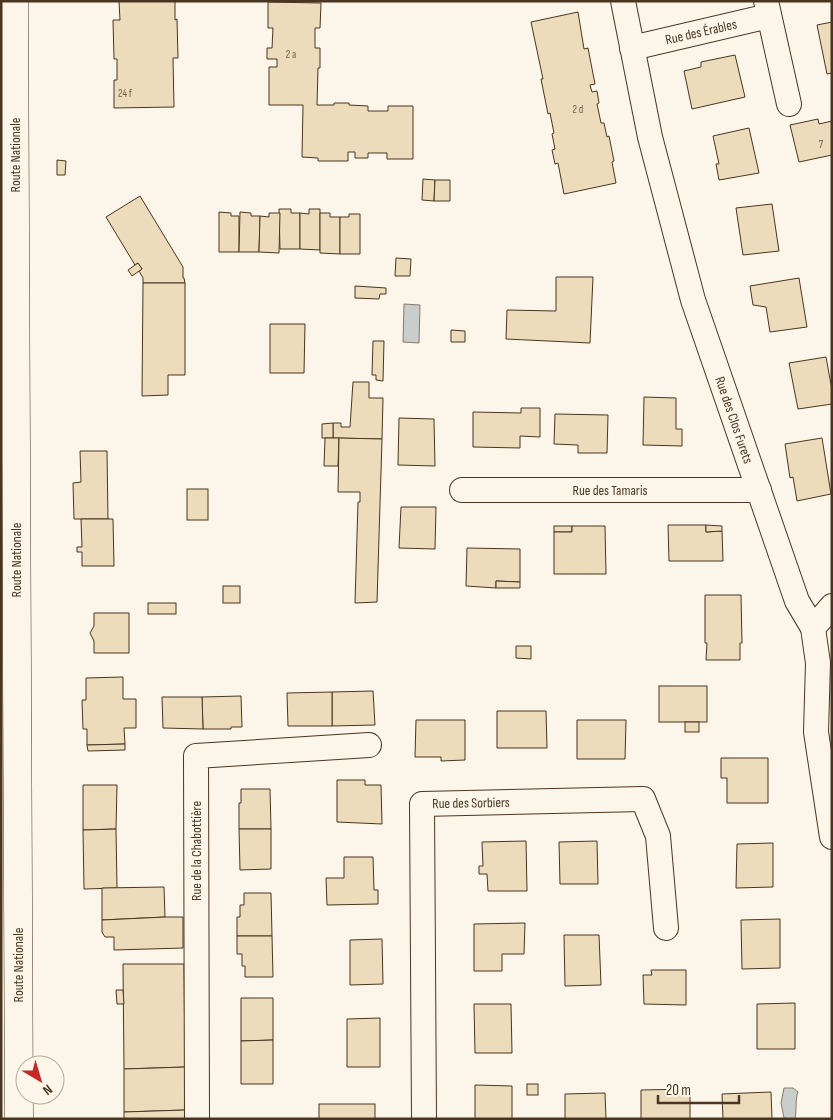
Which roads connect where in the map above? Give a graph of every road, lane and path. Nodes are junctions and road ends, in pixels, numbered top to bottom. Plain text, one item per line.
1 (14, 1) edge
2 (623, 1) edge
3 (768, 9) edge
4 (632, 48) junction
5 (789, 104) dead end
6 (462, 490) dead end
7 (759, 490) junction
8 (832, 606) edge
9 (813, 628) junction
10 (369, 745) dead end
11 (832, 837) edge
12 (666, 928) dead end
13 (19, 1119) edge
14 (198, 1119) edge
15 (424, 1119) edge

1 - 13 main road, Route Nationale
2 - 4 street, Rue des Clos Furets
3 - 4 street, Rue des Érables
3 - 5 street, Rue des Érables
4 - 7 street, Rue des Clos Furets
6 - 7 street, Rue des Tamaris
7 - 9 street, Rue des Clos Furets
8 - 9 street
9 - 11 street, Rue des Clos Furets
10 - 14 street, Rue de la Chabottière
12 - 15 street, Rue des Sorbiers

